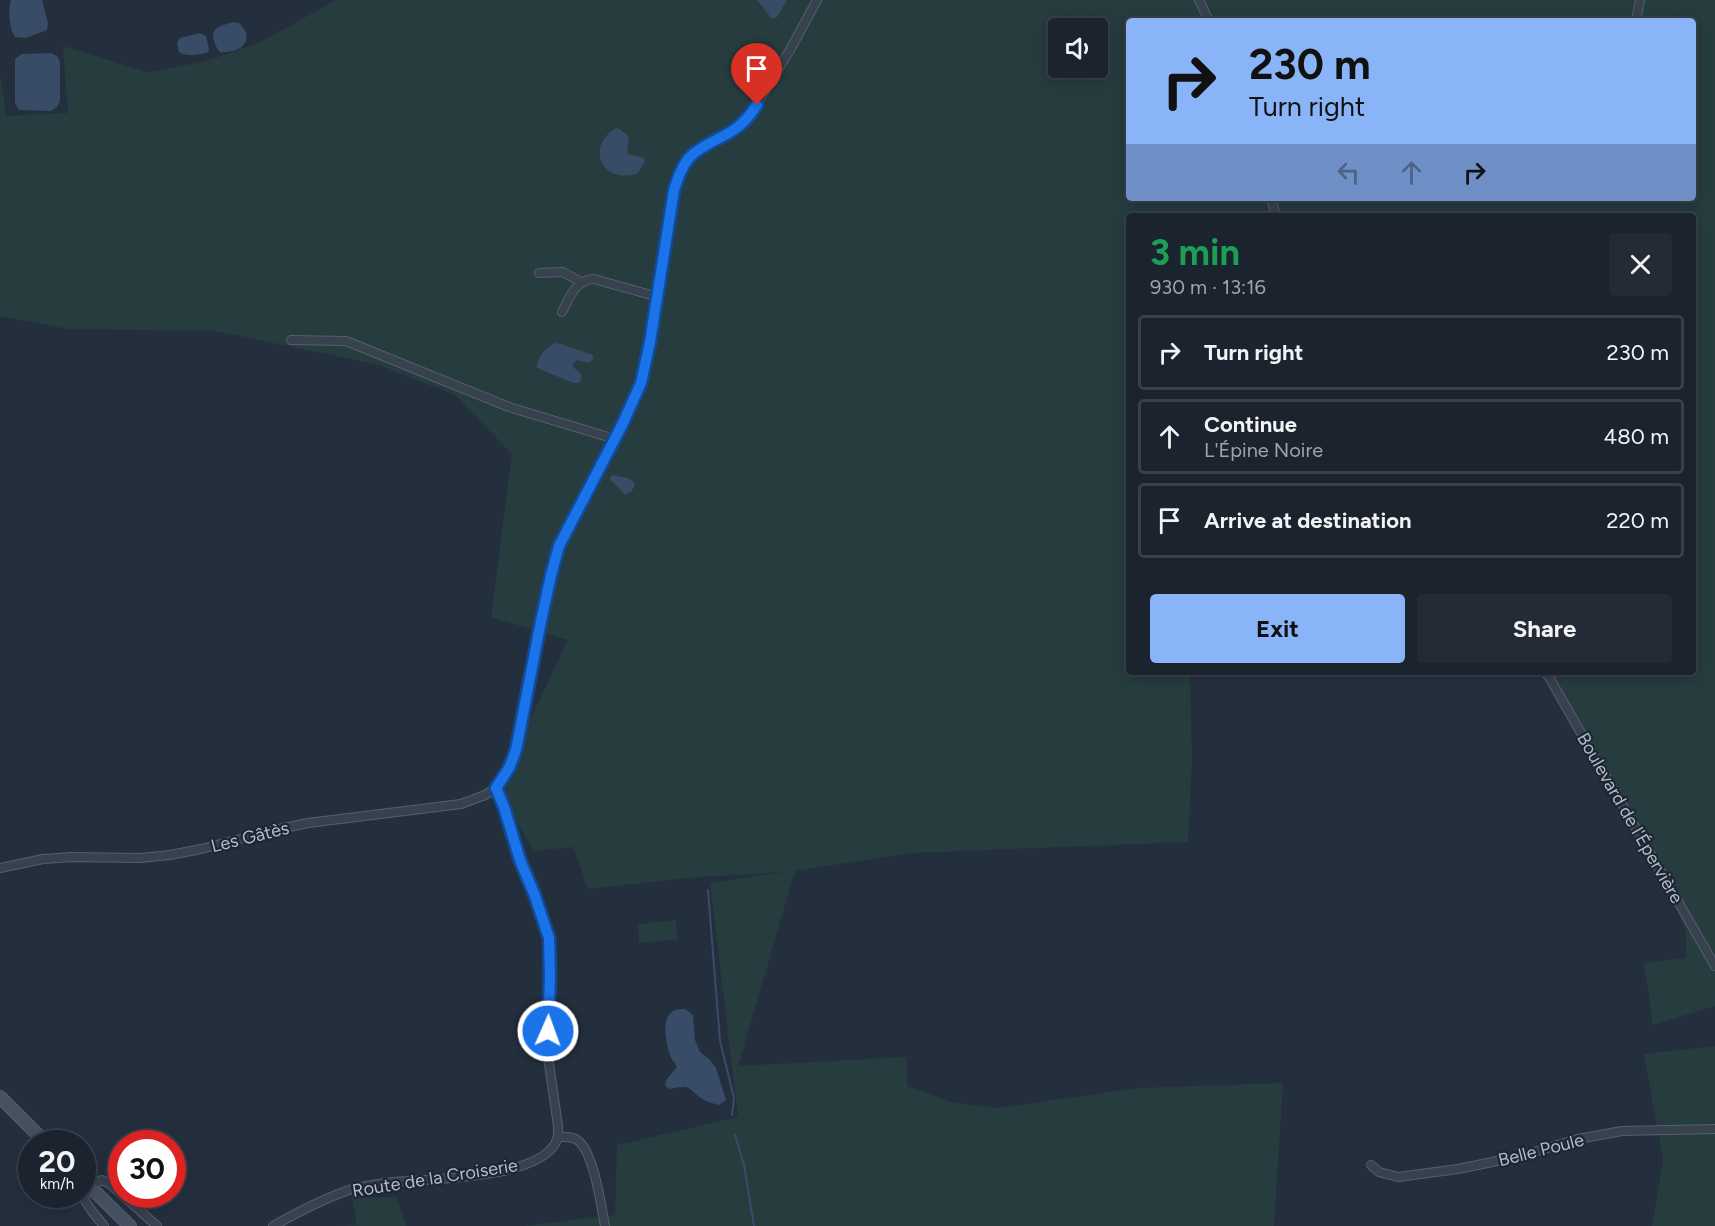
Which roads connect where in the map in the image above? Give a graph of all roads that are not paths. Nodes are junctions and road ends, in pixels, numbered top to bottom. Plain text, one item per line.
1 (817, 0) edge
2 (1199, 0) edge
3 (1640, 0) edge
4 (1208, 18) edge
5 (1637, 18) edge
6 (539, 273) dead end
7 (581, 282) junction
8 (658, 297) junction
9 (562, 312) dead end
10 (291, 340) dead end
11 (615, 439) junction
12 (1548, 675) edge
13 (496, 788) junction
14 (0, 868) edge
15 (1715, 966) edge
16 (0, 1097) edge
17 (1715, 1129) edge
18 (33, 1130) edge
19 (558, 1137) junction
20 (1371, 1165) dead end
21 (96, 1181) edge
22 (96, 1193) edge
23 (90, 1208) edge
24 (104, 1226) edge
25 (130, 1226) edge
26 (157, 1226) edge
27 (273, 1226) edge
28 (605, 1226) edge

1 - 8 street
2 - 4 street
3 - 5 street
6 - 7 street
7 - 8 street
7 - 9 street
8 - 11 street
10 - 11 street
11 - 13 street
12 - 15 street, Boulevard de l'Épervière
13 - 14 street, Les Gâtès
13 - 19 street
16 - 18 main road
17 - 20 street, Belle Poule
19 - 27 street, Route de la Croiserie
19 - 28 street
21 - 26 street
22 - 25 main road
23 - 24 street

